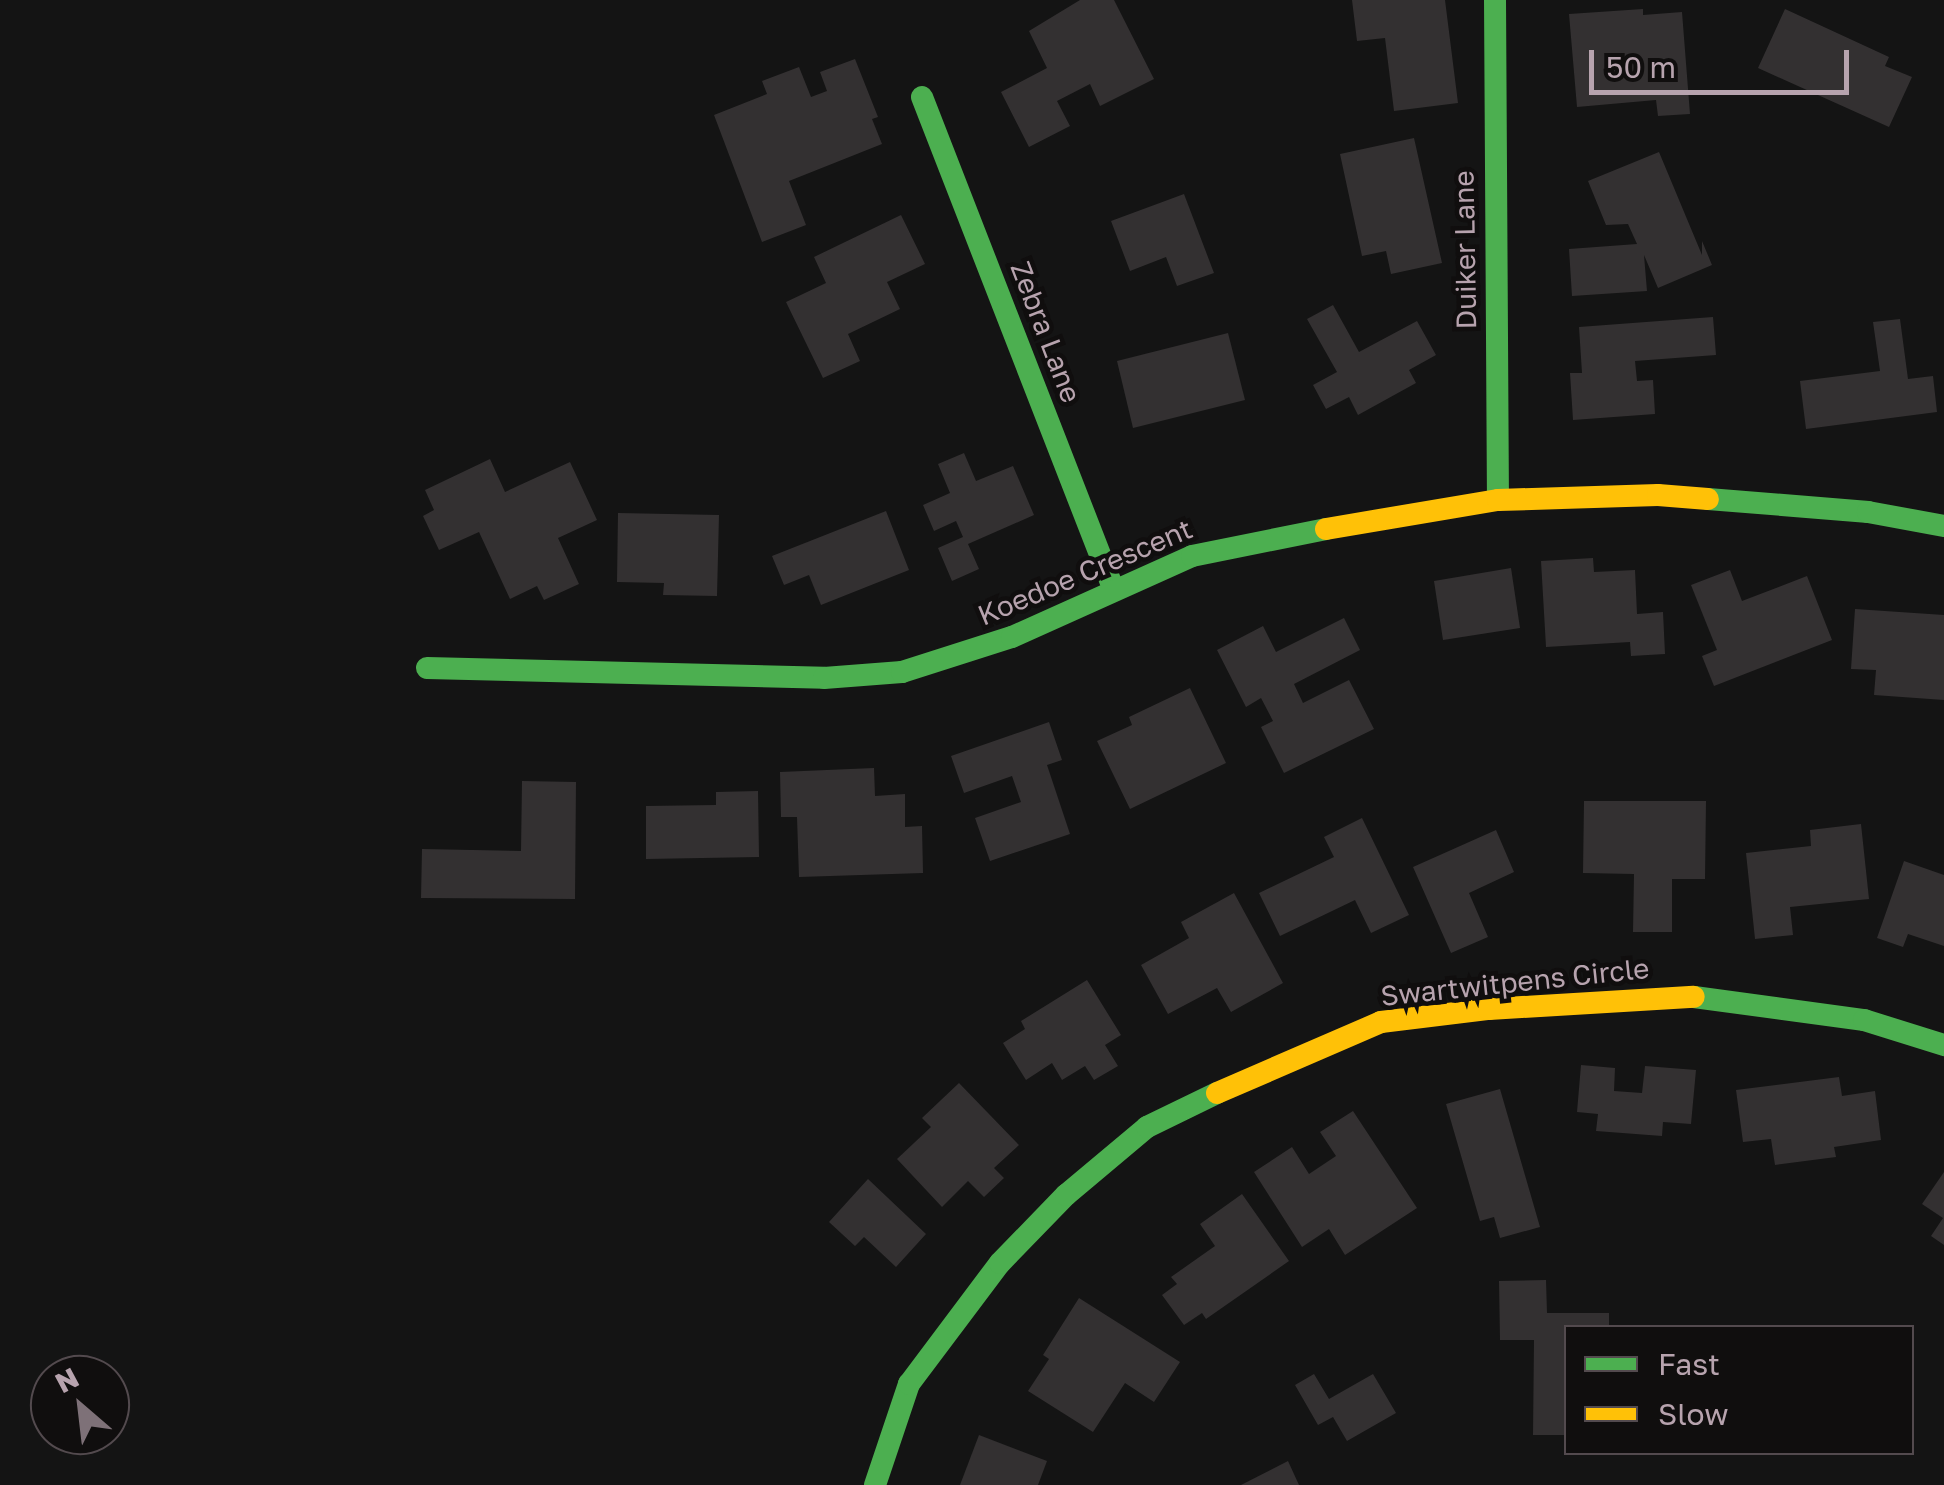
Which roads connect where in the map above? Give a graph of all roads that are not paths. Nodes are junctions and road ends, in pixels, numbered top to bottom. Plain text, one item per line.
1 (1494, 0) edge
2 (922, 97) dead end
3 (1498, 500) junction
4 (1944, 526) edge
5 (1113, 588) junction
6 (426, 668) dead end
7 (1944, 1045) edge
8 (874, 1485) edge

1 - 3 street, Duiker Lane
2 - 5 street, Zebra Lane
3 - 4 street, Koedoe Crescent
3 - 5 street, Koedoe Crescent
5 - 6 street, Koedoe Crescent
7 - 8 street, Swartwitpens Circle

